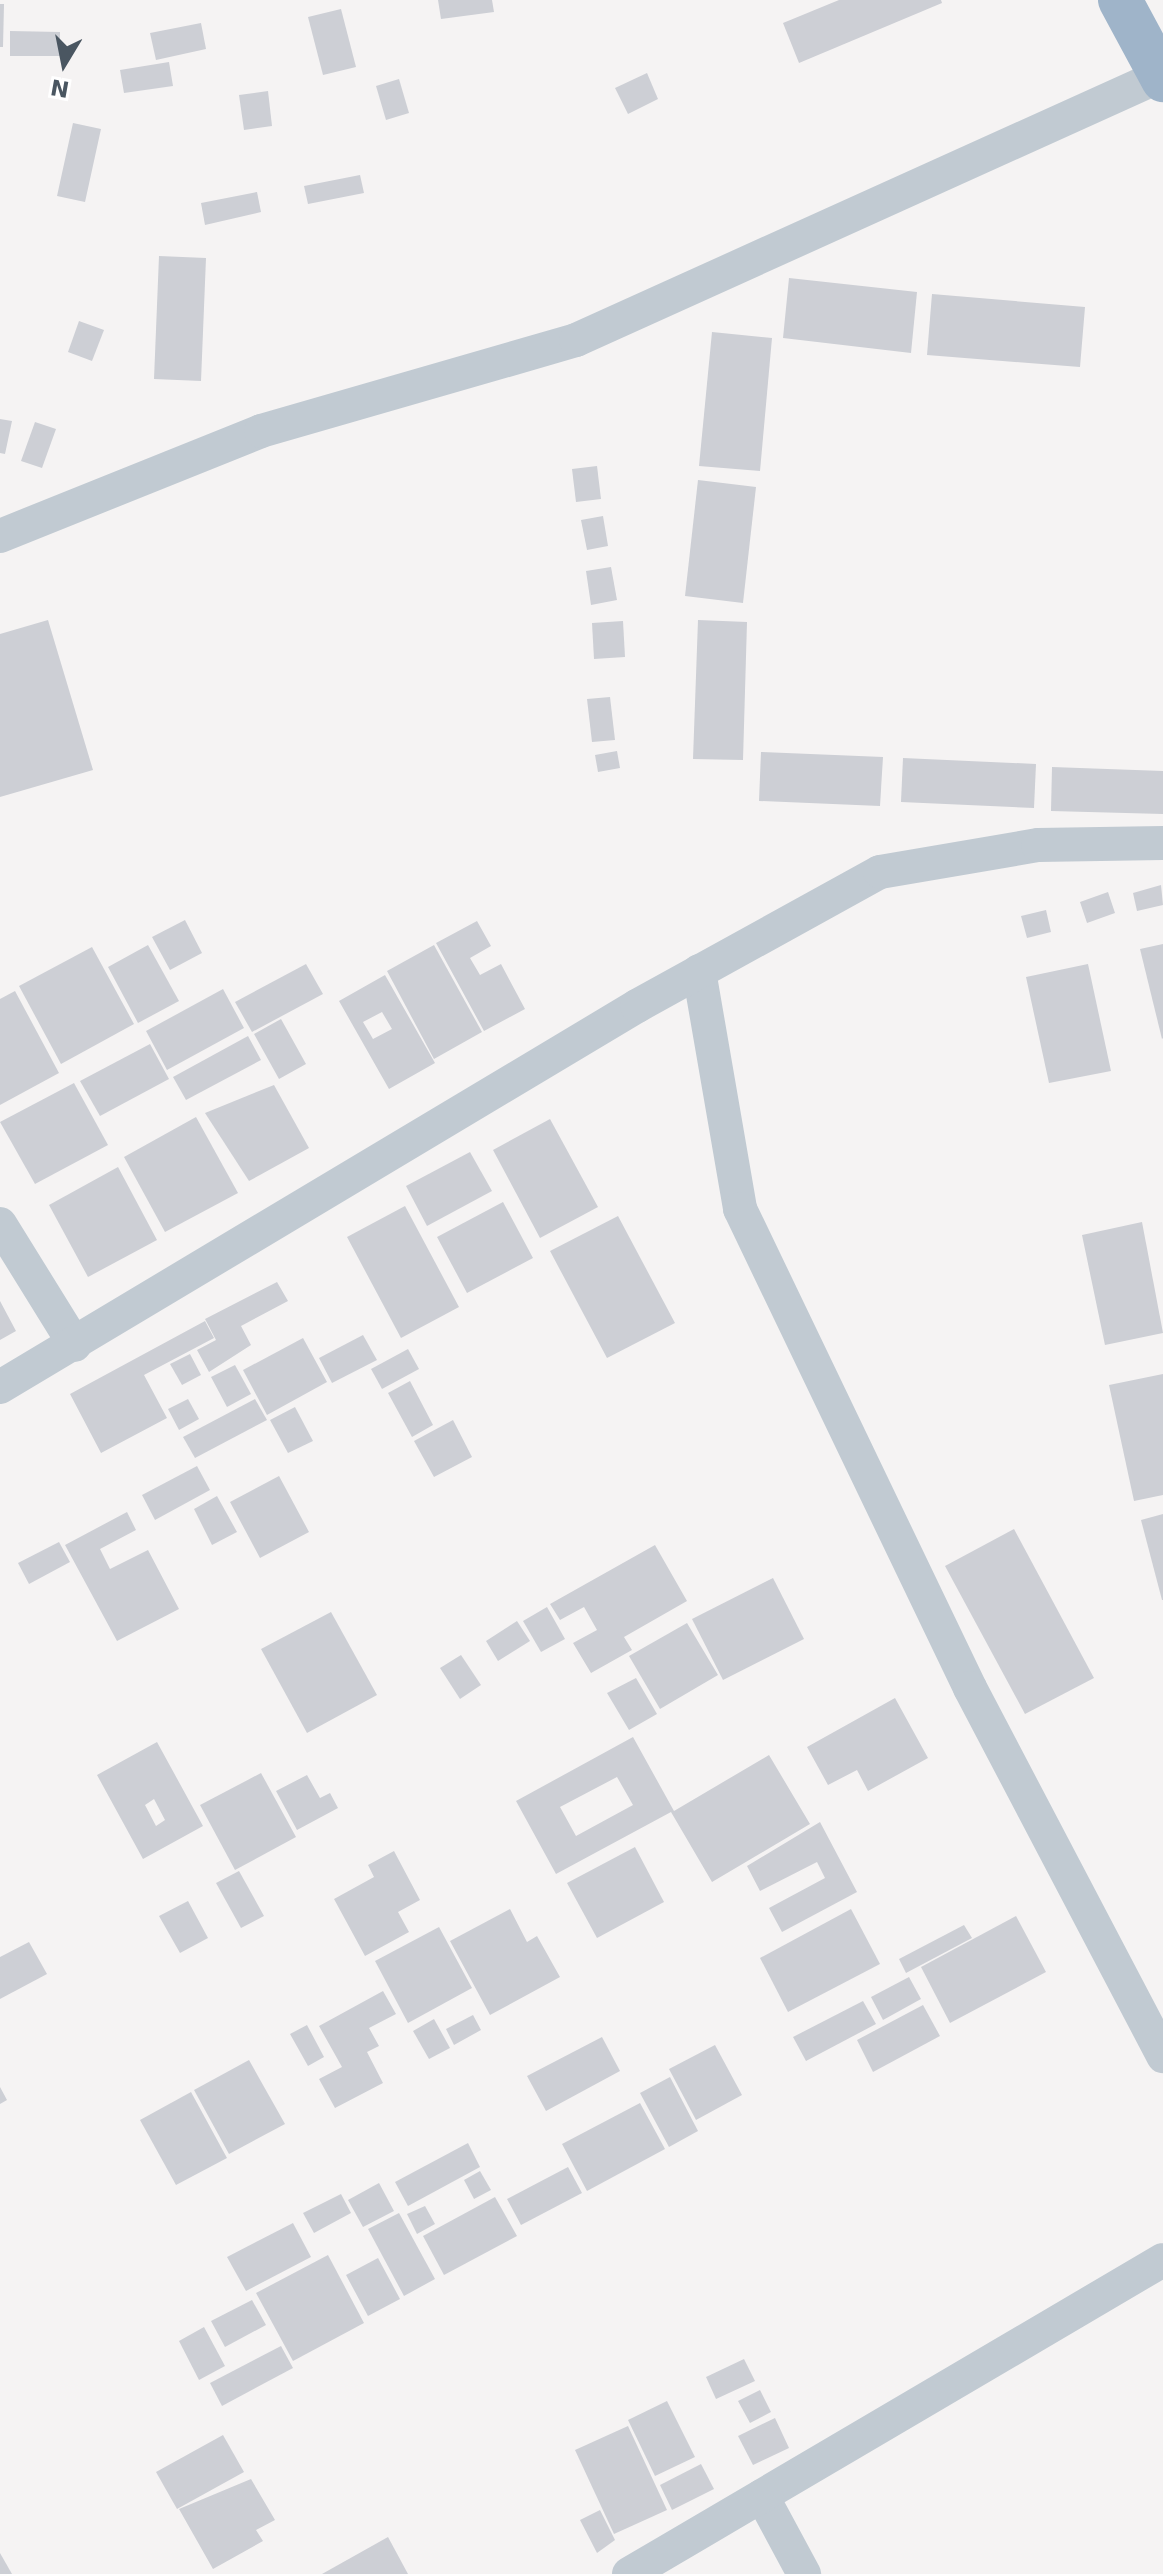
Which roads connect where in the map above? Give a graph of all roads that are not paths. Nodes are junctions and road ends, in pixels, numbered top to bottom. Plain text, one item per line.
1 (1120, 0) edge
2 (1162, 78) edge
3 (0, 536) edge
4 (1163, 843) edge
5 (699, 971) junction
6 (0, 1224) edge
7 (75, 1345) junction
8 (0, 1387) edge
9 (1163, 2056) edge
10 (1163, 2260) edge
11 (762, 2496) junction
12 (629, 2574) edge
13 (804, 2574) edge

1 - 2 highway
2 - 3 street
4 - 5 street
5 - 7 street
5 - 9 street
6 - 7 street
7 - 8 street
10 - 11 street
11 - 12 street
11 - 13 street

